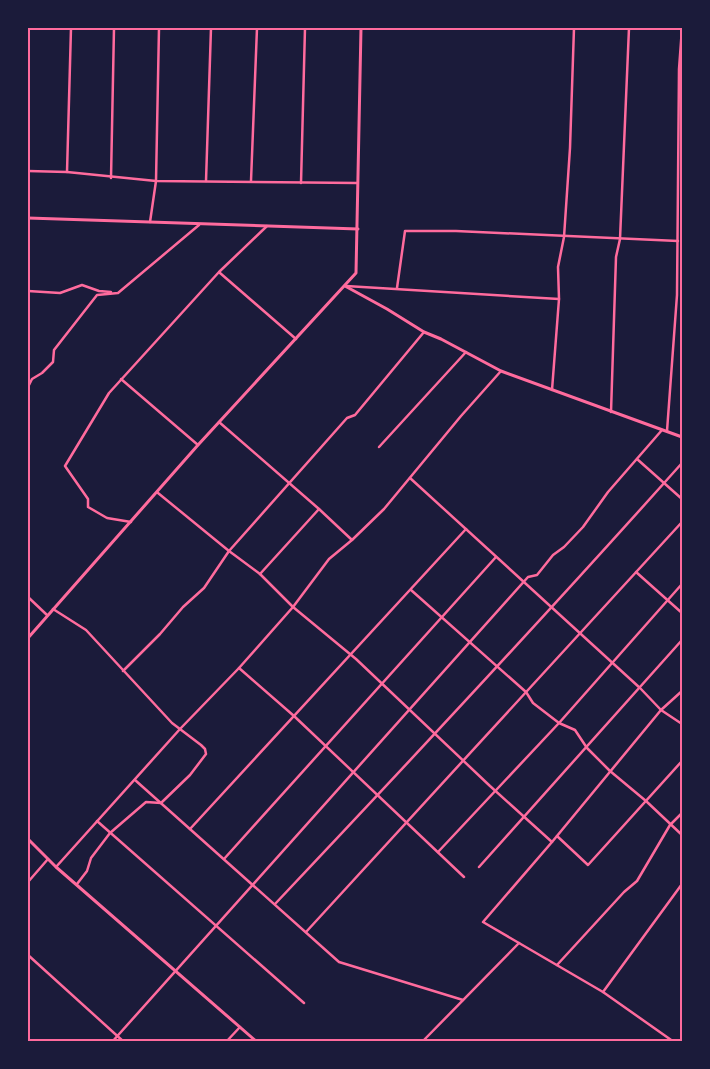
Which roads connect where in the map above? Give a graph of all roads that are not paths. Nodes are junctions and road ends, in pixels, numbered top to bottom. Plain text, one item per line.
1 (71, 28) edge
2 (114, 28) edge
3 (160, 28) edge
4 (211, 28) edge
5 (256, 28) edge
6 (305, 28) edge
7 (361, 28) edge
8 (574, 28) edge
9 (629, 28) edge
10 (682, 28) edge
11 (28, 171) edge
12 (67, 172) junction
13 (111, 178) junction
14 (156, 181) junction
15 (206, 181) junction
16 (251, 181) junction
17 (301, 182) junction
18 (359, 183) junction
19 (28, 218) edge
20 (150, 222) junction
21 (200, 224) junction
22 (268, 225) junction
23 (358, 229) junction
24 (564, 237) junction
25 (620, 239) junction
26 (678, 241) junction
27 (220, 272) junction
28 (345, 286) junction
29 (396, 288) junction
30 (28, 291) edge
31 (118, 293) junction
32 (559, 299) junction
33 (424, 332) junction
34 (296, 339) junction
35 (466, 352) junction
36 (501, 371) junction
37 (121, 379) junction
38 (28, 387) edge
39 (552, 390) junction
40 (611, 412) junction
41 (219, 422) junction
42 (662, 430) junction
43 (667, 431) junction
44 (682, 437) edge
45 (198, 445) junction
46 (379, 447) dead end
47 (636, 458) junction
48 (682, 463) edge
49 (410, 478) junction
50 (289, 483) junction
51 (664, 484) junction
52 (158, 493) junction
53 (682, 499) edge
54 (319, 509) junction
55 (131, 522) junction
56 (682, 522) edge
57 (466, 529) junction
58 (352, 540) junction
59 (229, 551) junction
60 (496, 557) junction
61 (636, 572) junction
62 (260, 574) junction
63 (523, 582) junction
64 (682, 584) edge
65 (411, 590) junction
66 (28, 596) edge
67 (668, 600) junction
68 (293, 607) junction
69 (552, 608) junction
70 (52, 609) junction
71 (682, 613) edge
72 (47, 615) junction
73 (442, 616) junction
74 (580, 633) junction
75 (28, 638) edge
76 (682, 640) edge
77 (470, 642) junction
78 (350, 655) junction
79 (612, 662) junction
80 (498, 667) junction
81 (239, 668) junction
82 (123, 671) junction
83 (381, 683) junction
84 (640, 688) junction
85 (682, 691) edge
86 (526, 692) junction
87 (410, 710) junction
88 (661, 710) junction
89 (294, 716) junction
90 (559, 723) junction
91 (682, 724) edge
92 (180, 729) junction
93 (434, 733) junction
94 (325, 746) junction
95 (587, 748) junction
96 (463, 761) junction
97 (682, 761) edge
98 (610, 771) junction
99 (354, 772) junction
100 (135, 780) junction
101 (494, 790) junction
102 (378, 794) junction
103 (646, 801) junction
104 (161, 803) junction
105 (682, 813) edge
106 (523, 817) junction
107 (97, 821) junction
108 (406, 822) junction
109 (670, 825) junction
110 (190, 828) junction
111 (110, 833) junction
112 (682, 835) edge
113 (557, 836) junction
114 (28, 839) edge
115 (552, 842) junction
116 (438, 852) junction
117 (48, 859) junction
118 (224, 859) junction
119 (56, 867) junction
120 (479, 867) dead end
121 (464, 877) dead end
122 (28, 882) edge
123 (77, 884) junction
124 (253, 884) junction
125 (682, 884) edge
126 (275, 904) junction
127 (216, 926) junction
128 (306, 932) junction
129 (519, 943) junction
130 (28, 955) edge
131 (557, 965) junction
132 (176, 970) junction
133 (604, 992) junction
134 (463, 1000) junction
135 (304, 1003) dead end
136 (241, 1026) junction
137 (117, 1035) junction
138 (112, 1042) edge
139 (124, 1042) edge
140 (226, 1042) edge
141 (258, 1042) edge
142 (422, 1042) edge
143 (674, 1042) edge

1 - 12 street
2 - 13 street
3 - 14 street
4 - 15 street
5 - 16 street
6 - 17 street
7 - 18 street
8 - 24 street
9 - 25 street
10 - 26 street
11 - 12 street
12 - 13 street
13 - 14 street
14 - 15 street
14 - 20 street
15 - 16 street
16 - 17 street
17 - 18 street
18 - 23 street
19 - 20 street
20 - 21 street
21 - 22 street
21 - 31 street
22 - 23 street
22 - 27 street
23 - 28 street
24 - 25 street
24 - 29 street
24 - 32 street
25 - 26 street
25 - 40 street
26 - 43 street
27 - 34 street
27 - 37 street
28 - 29 street
28 - 33 street
28 - 34 street
29 - 32 street
30 - 31 street
31 - 38 street
32 - 39 street
33 - 35 street
33 - 50 street
34 - 41 street
35 - 36 street
35 - 46 street
36 - 39 street
36 - 49 street
37 - 45 street
37 - 55 street
39 - 40 street
40 - 42 street
41 - 45 street
41 - 50 street
42 - 43 street
42 - 47 street
43 - 44 street
45 - 52 street
47 - 51 street
47 - 63 street
48 - 51 street
49 - 57 street
49 - 58 street
50 - 54 street
50 - 59 street
51 - 53 street
51 - 69 street
52 - 55 street
52 - 59 street
54 - 58 street
54 - 62 street
55 - 70 street
56 - 61 street
57 - 60 street
57 - 65 street
58 - 68 street
59 - 62 street
59 - 82 street
60 - 63 street
60 - 73 street
61 - 67 street
61 - 74 street
62 - 68 street
63 - 69 street
63 - 77 street
64 - 67 street
65 - 73 street
65 - 78 street
66 - 72 street
67 - 71 street
67 - 79 street
68 - 78 street
68 - 81 street
69 - 74 street
69 - 80 street
70 - 72 street
70 - 82 street
72 - 75 street
73 - 77 street
73 - 83 street
74 - 79 street
74 - 86 street
76 - 84 street
77 - 80 street
77 - 87 street
78 - 83 street
78 - 89 street
79 - 84 street
79 - 90 street
80 - 86 street
80 - 93 street
81 - 89 street
81 - 92 street
82 - 92 street
83 - 87 street
83 - 94 street
84 - 88 street
84 - 95 street
85 - 88 street
86 - 90 street
86 - 96 street
87 - 93 street
87 - 99 street
88 - 91 street
88 - 98 street
89 - 94 street
89 - 110 street
90 - 95 street
90 - 101 street
92 - 100 street
92 - 104 street
93 - 96 street
93 - 102 street
94 - 99 street
94 - 118 street
95 - 98 street
95 - 106 street
96 - 101 street
96 - 108 street
97 - 103 street
98 - 103 street
98 - 113 street
99 - 102 street
99 - 124 street
100 - 104 street
100 - 107 street
101 - 106 street
101 - 116 street
102 - 108 street
102 - 126 street
103 - 109 street
103 - 113 street
104 - 110 street
104 - 111 street
105 - 109 street
106 - 115 street
106 - 120 street
107 - 111 street
107 - 119 street
108 - 116 street
108 - 128 street
109 - 112 street
109 - 131 street
110 - 118 street
111 - 123 street
111 - 127 street
113 - 115 street
114 - 117 street
115 - 129 street
116 - 121 street
117 - 119 street
117 - 122 street
118 - 124 street
119 - 123 street
123 - 132 street
124 - 126 street
124 - 127 street
125 - 133 street
126 - 128 street
127 - 132 street
127 - 135 street
128 - 134 street
129 - 131 street
129 - 134 street
130 - 137 street
131 - 133 street
132 - 136 street
132 - 137 street
133 - 143 street
134 - 142 street
136 - 140 street
136 - 141 street
137 - 138 street
137 - 139 street

